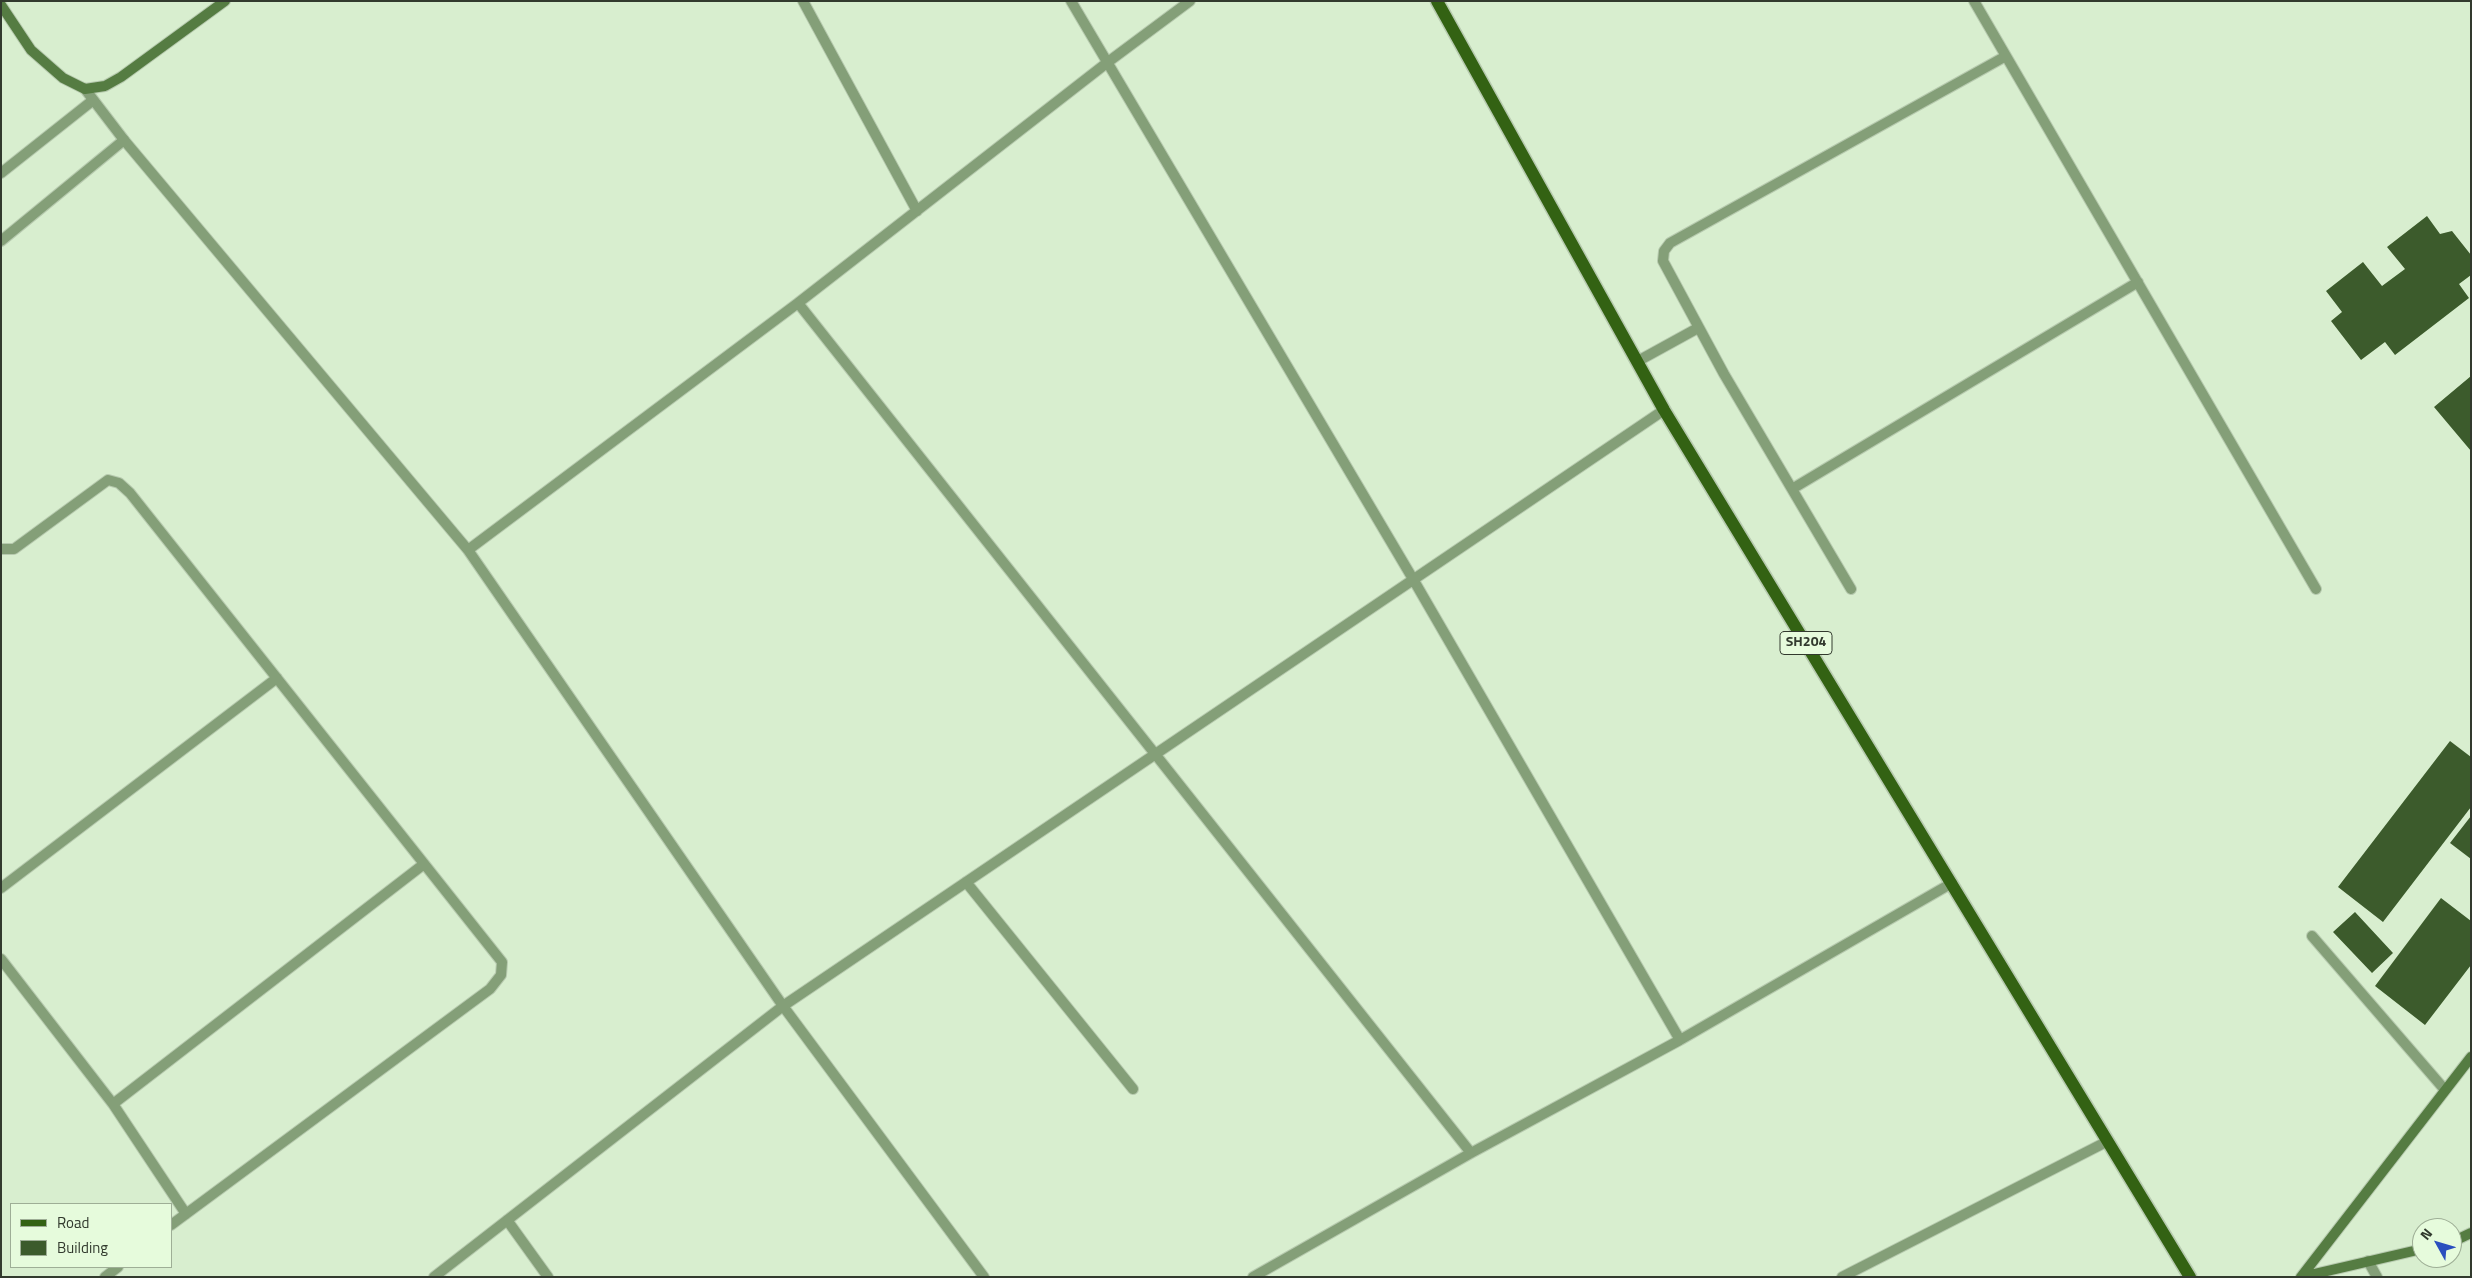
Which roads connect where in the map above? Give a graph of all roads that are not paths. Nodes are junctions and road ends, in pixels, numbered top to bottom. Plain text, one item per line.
1 (225, 1) edge
2 (802, 1) edge
3 (1072, 1) edge
4 (1190, 1) edge
5 (1437, 1) edge
6 (1974, 1) edge
7 (1, 6) edge
8 (2006, 56) junction
9 (1108, 62) junction
10 (85, 89) junction
11 (92, 101) junction
12 (124, 140) junction
13 (1, 173) edge
14 (917, 211) junction
15 (1, 241) edge
16 (2138, 282) junction
17 (798, 303) junction
18 (1698, 328) junction
19 (1638, 361) junction
20 (1664, 410) junction
21 (1792, 490) junction
22 (1, 549) edge
23 (468, 550) junction
24 (1413, 579) junction
25 (1851, 589) dead end
26 (2316, 589) dead end
27 (277, 678) junction
28 (1154, 755) junction
29 (424, 864) junction
30 (966, 882) junction
31 (1952, 883) junction
32 (1, 888) edge
33 (2312, 936) dead end
34 (1, 959) edge
35 (783, 1006) junction
36 (1680, 1040) junction
37 (2471, 1057) edge
38 (1133, 1089) dead end
39 (2445, 1090) junction
40 (113, 1104) junction
41 (2108, 1141) junction
42 (1471, 1153) junction
43 (186, 1214) junction
44 (507, 1220) junction
45 (172, 1224) edge
46 (2412, 1251) edge
47 (2368, 1262) junction
48 (117, 1268) edge
49 (105, 1277) edge
50 (434, 1277) edge
51 (548, 1277) edge
52 (984, 1277) edge
53 (1253, 1277) edge
54 (1842, 1277) edge
55 (2190, 1277) edge
56 (2301, 1277) edge
57 (2377, 1277) edge

1 - 10 street
2 - 14 street
3 - 9 street
4 - 9 street
5 - 19 main road, SH204
6 - 8 street
7 - 10 street
8 - 16 street
8 - 18 street
9 - 14 street
9 - 24 street
10 - 11 street
11 - 12 street
11 - 13 street
12 - 15 street
12 - 23 street
14 - 17 street
16 - 21 street
16 - 26 street
17 - 23 street
17 - 28 street
18 - 19 street
18 - 21 street
19 - 20 main road, SH204
20 - 24 street
20 - 31 main road, SH204
21 - 25 street
22 - 27 street
23 - 35 street
24 - 28 street
24 - 36 street
27 - 29 street
27 - 32 street
28 - 30 street
28 - 42 street
29 - 40 street
29 - 43 street
30 - 35 street
30 - 38 street
31 - 36 street
31 - 41 main road, SH204
33 - 39 street
34 - 40 street
35 - 44 street
35 - 52 street
36 - 42 street
37 - 39 street
39 - 56 street
40 - 43 street
41 - 54 street
41 - 55 main road, SH204
42 - 53 street
43 - 45 street
44 - 50 street
44 - 51 street
46 - 47 street
47 - 56 street
47 - 57 street
48 - 49 street

